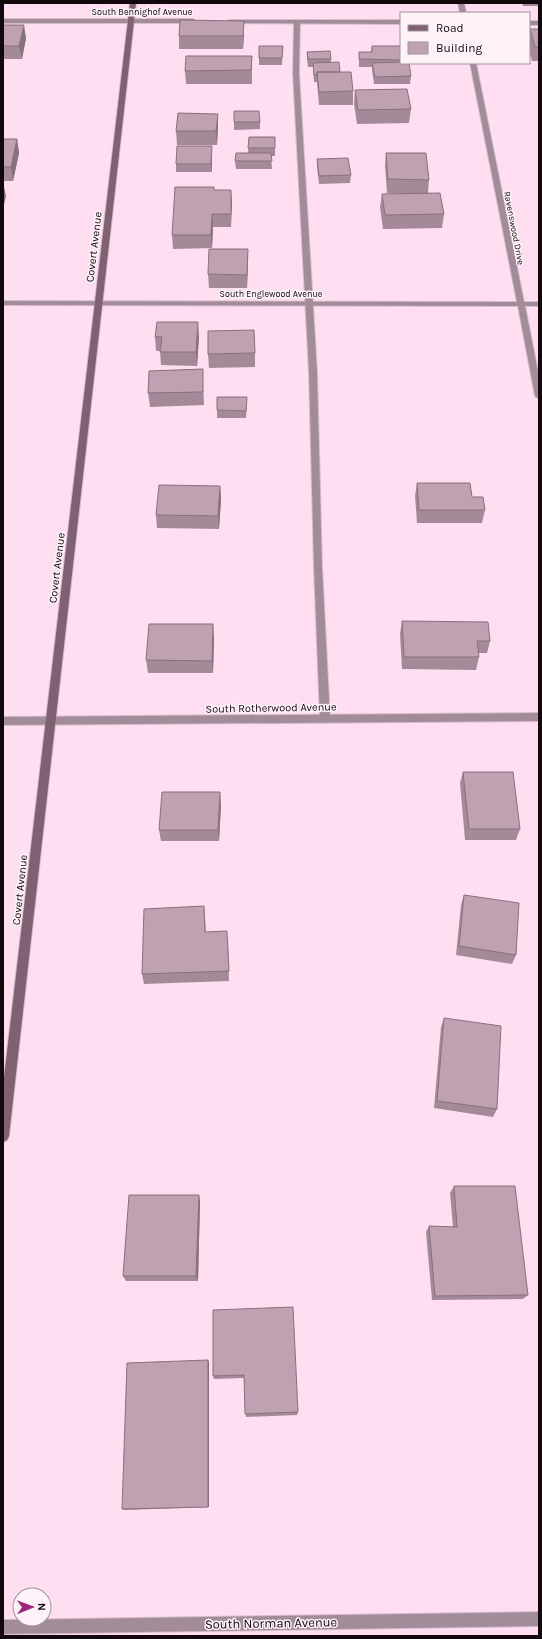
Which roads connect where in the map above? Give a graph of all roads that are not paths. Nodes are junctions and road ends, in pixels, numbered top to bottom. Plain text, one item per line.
1 (134, 3) edge
2 (3, 21) edge
3 (131, 21) junction
4 (202, 21) edge
5 (226, 21) edge
6 (297, 22) junction
7 (400, 22) edge
8 (473, 64) edge
9 (3, 303) edge
10 (99, 303) junction
11 (309, 304) junction
12 (520, 304) junction
13 (539, 304) edge
14 (539, 396) edge
15 (539, 717) edge
16 (325, 719) junction
17 (3, 721) edge
18 (50, 722) junction
19 (3, 1136) edge
20 (539, 1619) edge
21 (3, 1627) edge

1 - 3 main road, Covert Avenue
2 - 3 street, South Bennighof Avenue
3 - 4 street, South Bennighof Avenue
3 - 10 main road, Covert Avenue
5 - 6 street
6 - 7 street
6 - 11 street
8 - 12 street, Ravenswood Drive
9 - 10 street, South Englewood Avenue
10 - 11 street, South Englewood Avenue
10 - 18 main road, Covert Avenue
11 - 12 street, South Englewood Avenue
11 - 16 street
12 - 13 street, South Englewood Avenue
12 - 14 street, Ravenswood Drive
15 - 16 street, South Rotherwood Avenue
16 - 18 street, South Rotherwood Avenue
17 - 18 street, South Rotherwood Avenue
18 - 19 main road, Covert Avenue
20 - 21 street, South Norman Avenue

